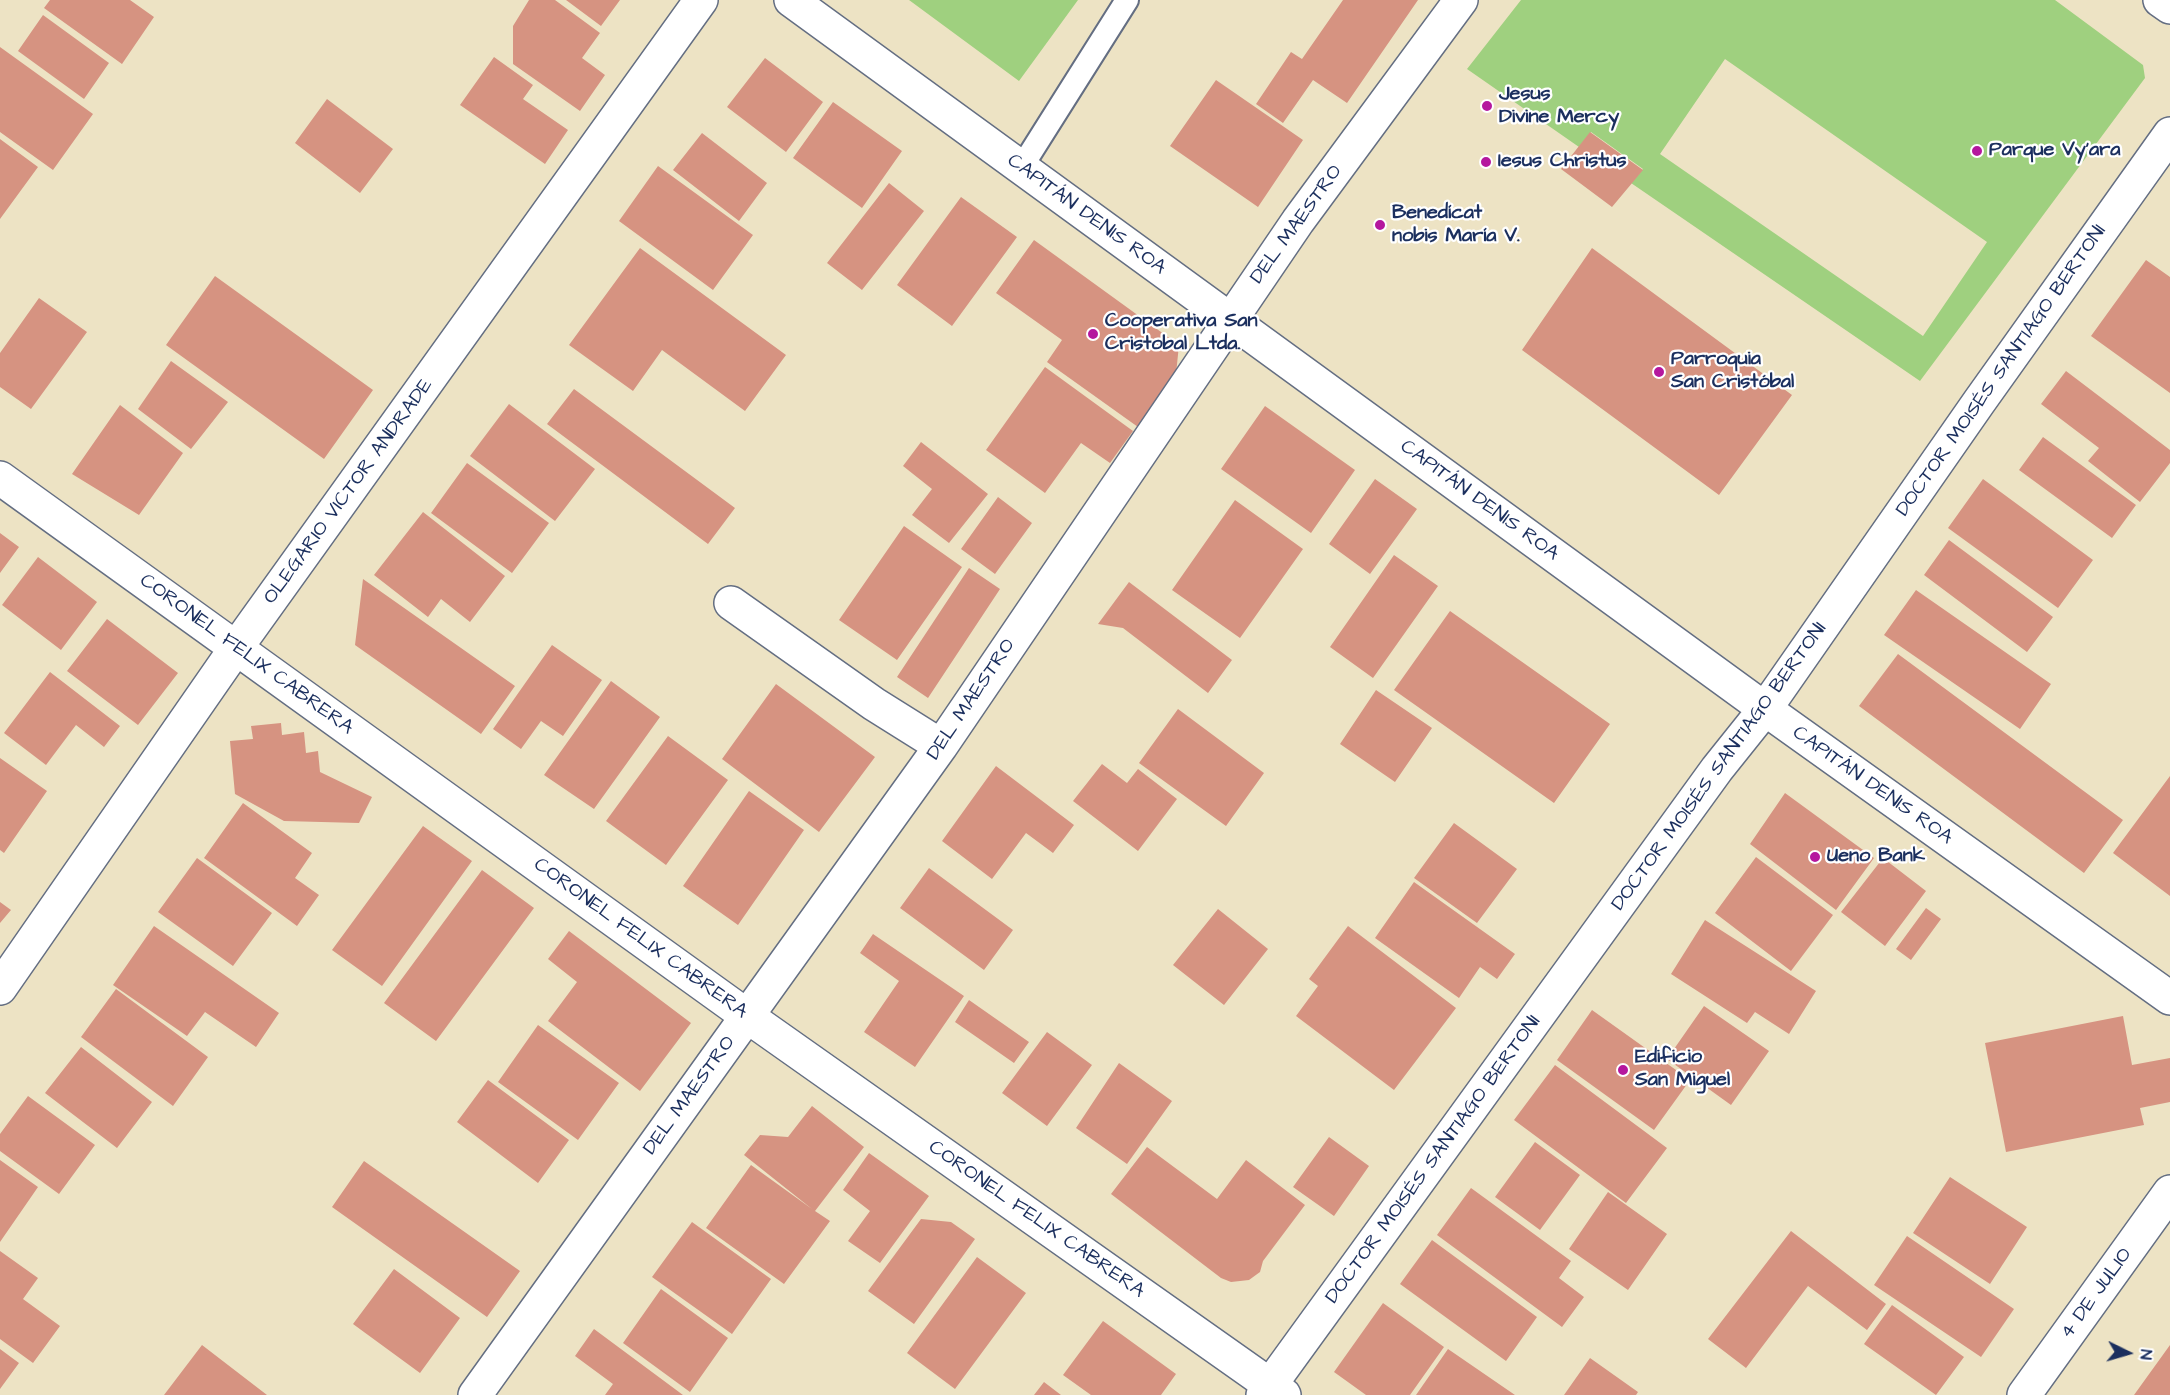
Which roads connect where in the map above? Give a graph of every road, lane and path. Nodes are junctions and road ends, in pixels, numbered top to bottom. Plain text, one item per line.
1 (701, 0) edge
2 (791, 0) edge
3 (1127, 0) edge
4 (1461, 0) edge
5 (2160, 0) edge
6 (2170, 7) edge
7 (2170, 134) edge
8 (1021, 168) junction
9 (1230, 320) junction
10 (0, 477) edge
11 (732, 603) dead end
12 (236, 648) junction
13 (1765, 709) junction
14 (941, 746) junction
15 (0, 988) edge
16 (2170, 998) edge
17 (747, 1016) junction
18 (2170, 1192) edge
19 (1273, 1392) edge
20 (475, 1395) edge
21 (2024, 1395) edge

1 - 12 street, OLEGARIO VICTOR ANDRADE
2 - 8 street, CAPITÁN DENIS ROA
3 - 8 lane
4 - 9 street, DEL MAESTRO
5 - 6 street
7 - 13 street, DOCTOR MOISÉS SANTIAGO BERTONI
8 - 9 street, CAPITÁN DENIS ROA
9 - 13 street, CAPITÁN DENIS ROA
9 - 14 street, DEL MAESTRO
10 - 12 street, CORONEL FELIX CABRERA
11 - 14 street
12 - 15 street, OLEGARIO VICTOR ANDRADE
12 - 17 street, CORONEL FELIX CABRERA
13 - 16 street, CAPITÁN DENIS ROA
13 - 19 street, DOCTOR MOISÉS SANTIAGO BERTONI
14 - 17 street, DEL MAESTRO
17 - 19 street, CORONEL FELIX CABRERA
17 - 20 street, DEL MAESTRO
18 - 21 street, 4 DE JULIO

